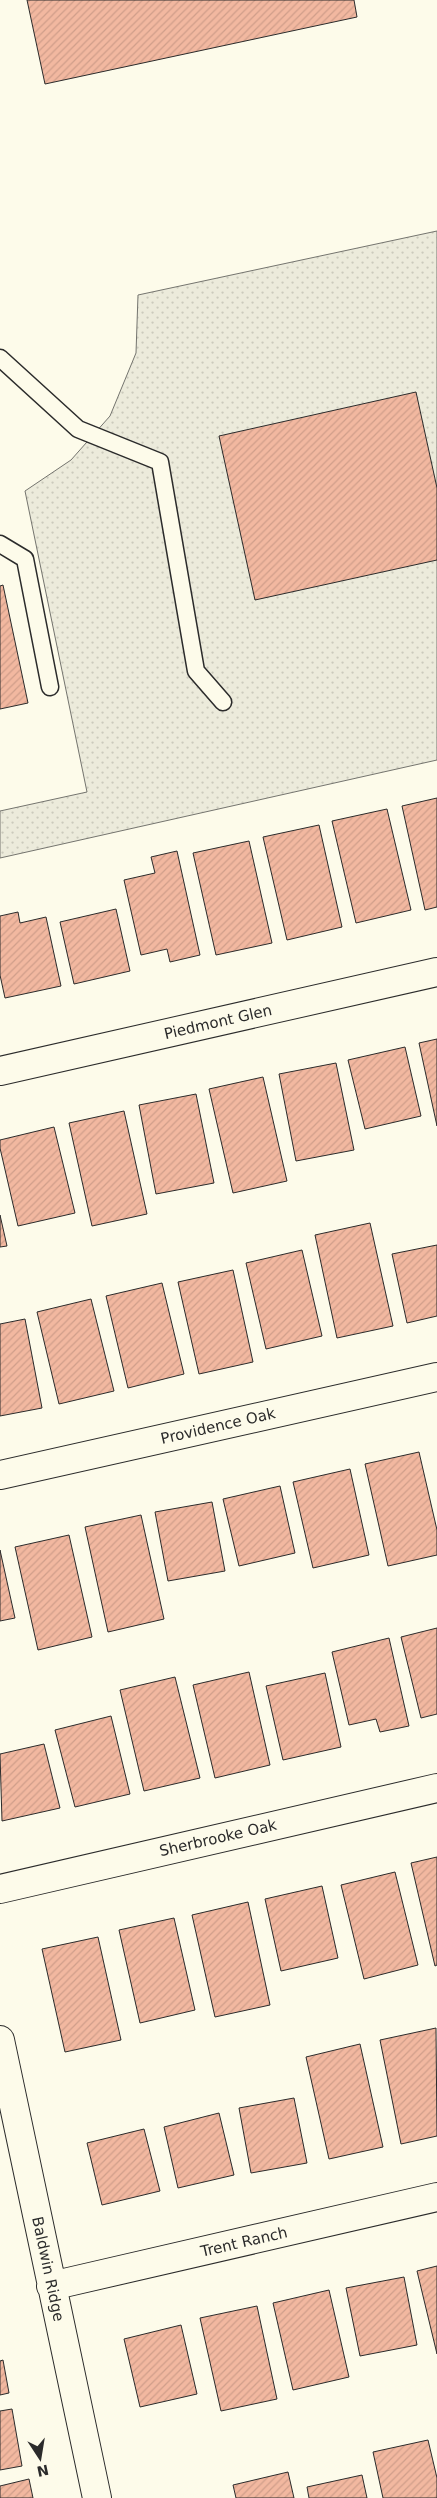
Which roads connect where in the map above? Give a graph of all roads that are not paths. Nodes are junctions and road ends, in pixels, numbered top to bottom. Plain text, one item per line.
1 (0, 358) edge
2 (0, 544) edge
3 (50, 687) dead end
4 (222, 702) dead end
5 (437, 972) edge
6 (0, 1071) edge
7 (437, 1377) edge
8 (0, 1475) edge
9 (437, 1788) edge
10 (0, 1889) edge
11 (0, 2040) edge
12 (437, 2197) edge
13 (51, 2286) junction
14 (97, 2498) edge

1 - 4 lane
2 - 3 lane
5 - 6 street, Piedmont Glen
7 - 8 street, Providence Oak
9 - 10 street, Sherbrooke Oak
11 - 13 street, Baldwin Ridge
12 - 13 street, Trent Ranch
13 - 14 street, Baldwin Ridge

